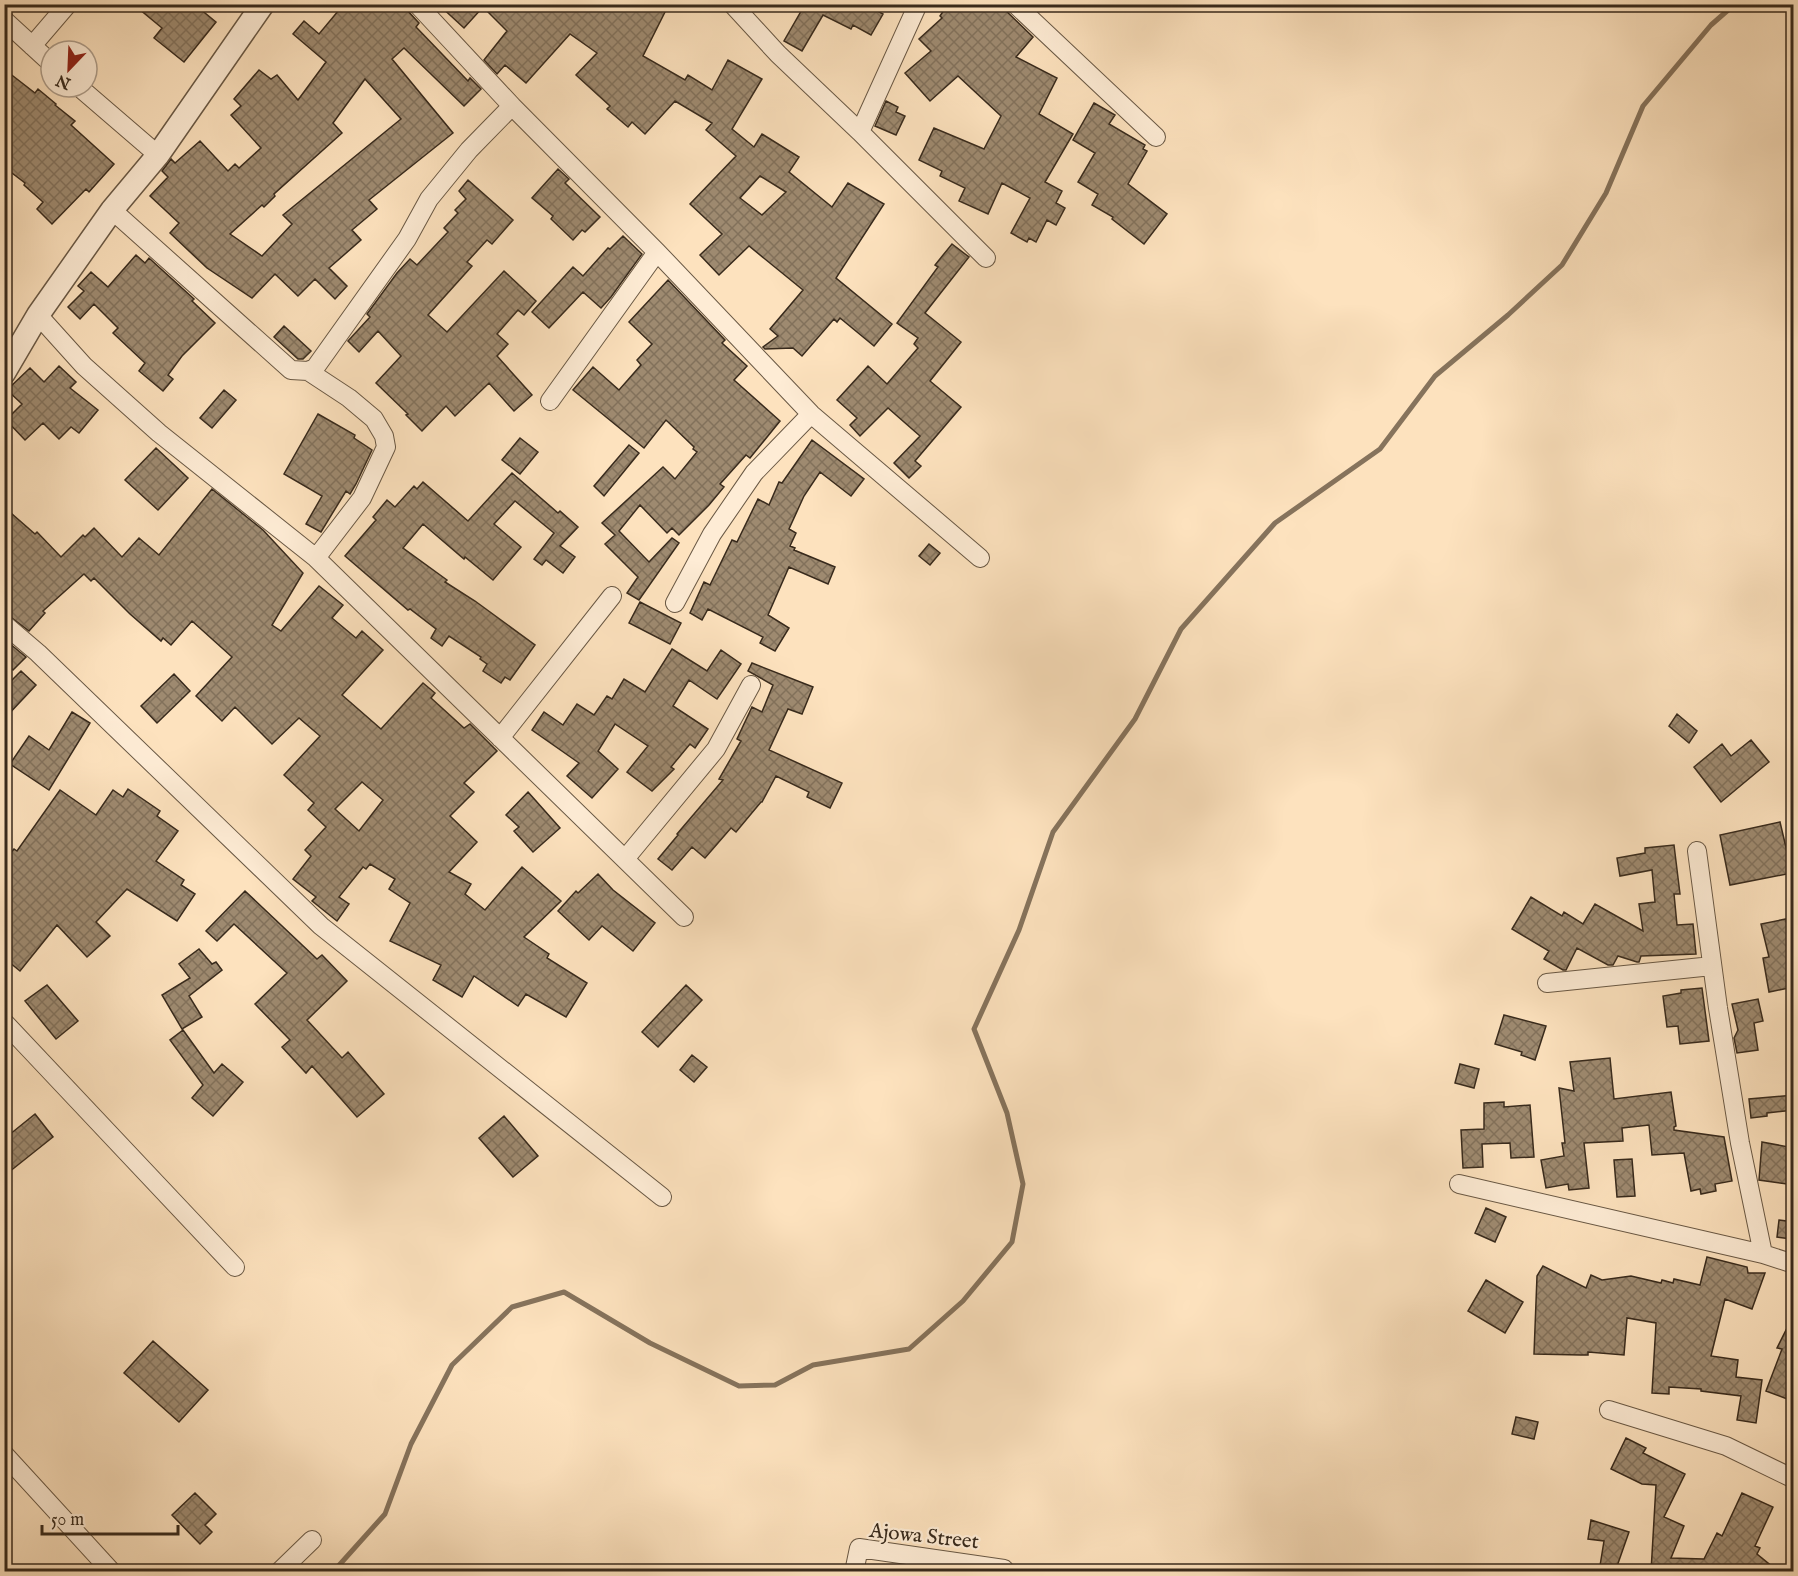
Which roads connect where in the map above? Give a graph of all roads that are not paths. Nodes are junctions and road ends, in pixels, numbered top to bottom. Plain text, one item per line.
1 (68, 4) edge
2 (263, 4) edge
3 (417, 4) edge
4 (732, 4) edge
5 (918, 4) edge
6 (1014, 4) edge
7 (4, 20) edge
8 (32, 46) junction
9 (39, 52) edge
10 (93, 99) edge
11 (512, 106) junction
12 (860, 132) junction
13 (1156, 137) dead end
14 (158, 155) junction
15 (112, 210) junction
16 (657, 252) junction
17 (986, 258) dead end
18 (38, 315) junction
19 (308, 371) junction
20 (4, 372) edge
21 (549, 401) dead end
22 (810, 414) junction
23 (316, 558) junction
24 (980, 558) dead end
25 (612, 596) dead end
26 (675, 603) dead end
27 (4, 624) edge
28 (751, 685) dead end
29 (500, 738) junction
30 (1696, 851) dead end
31 (625, 859) junction
32 (684, 917) dead end
33 (1712, 966) junction
34 (1547, 983) dead end
35 (4, 1022) edge
36 (1459, 1184) dead end
37 (662, 1197) dead end
38 (1763, 1254) junction
39 (1794, 1264) edge
40 (235, 1267) dead end
41 (1609, 1410) dead end
42 (4, 1454) edge
43 (1794, 1479) edge
44 (312, 1540) dead end
45 (1004, 1569) dead end
46 (112, 1572) edge
47 (279, 1572) edge
48 (854, 1572) edge

1 - 8 street
2 - 14 street
3 - 11 street
4 - 12 street
5 - 12 street
6 - 13 street
7 - 8 street
8 - 9 street
10 - 14 street
11 - 16 street
11 - 19 street
12 - 17 street
14 - 15 street
15 - 18 street
15 - 19 street
16 - 21 street
16 - 22 street
18 - 20 street
18 - 23 street
19 - 23 street
22 - 24 street
22 - 26 street
23 - 29 street
25 - 29 street
27 - 37 street
28 - 31 street
29 - 31 street
30 - 33 street
31 - 32 street
33 - 34 street
33 - 38 street
35 - 40 street
36 - 38 street
38 - 39 street
41 - 43 street
42 - 46 street
44 - 47 street
45 - 48 street, Ajowa Street

